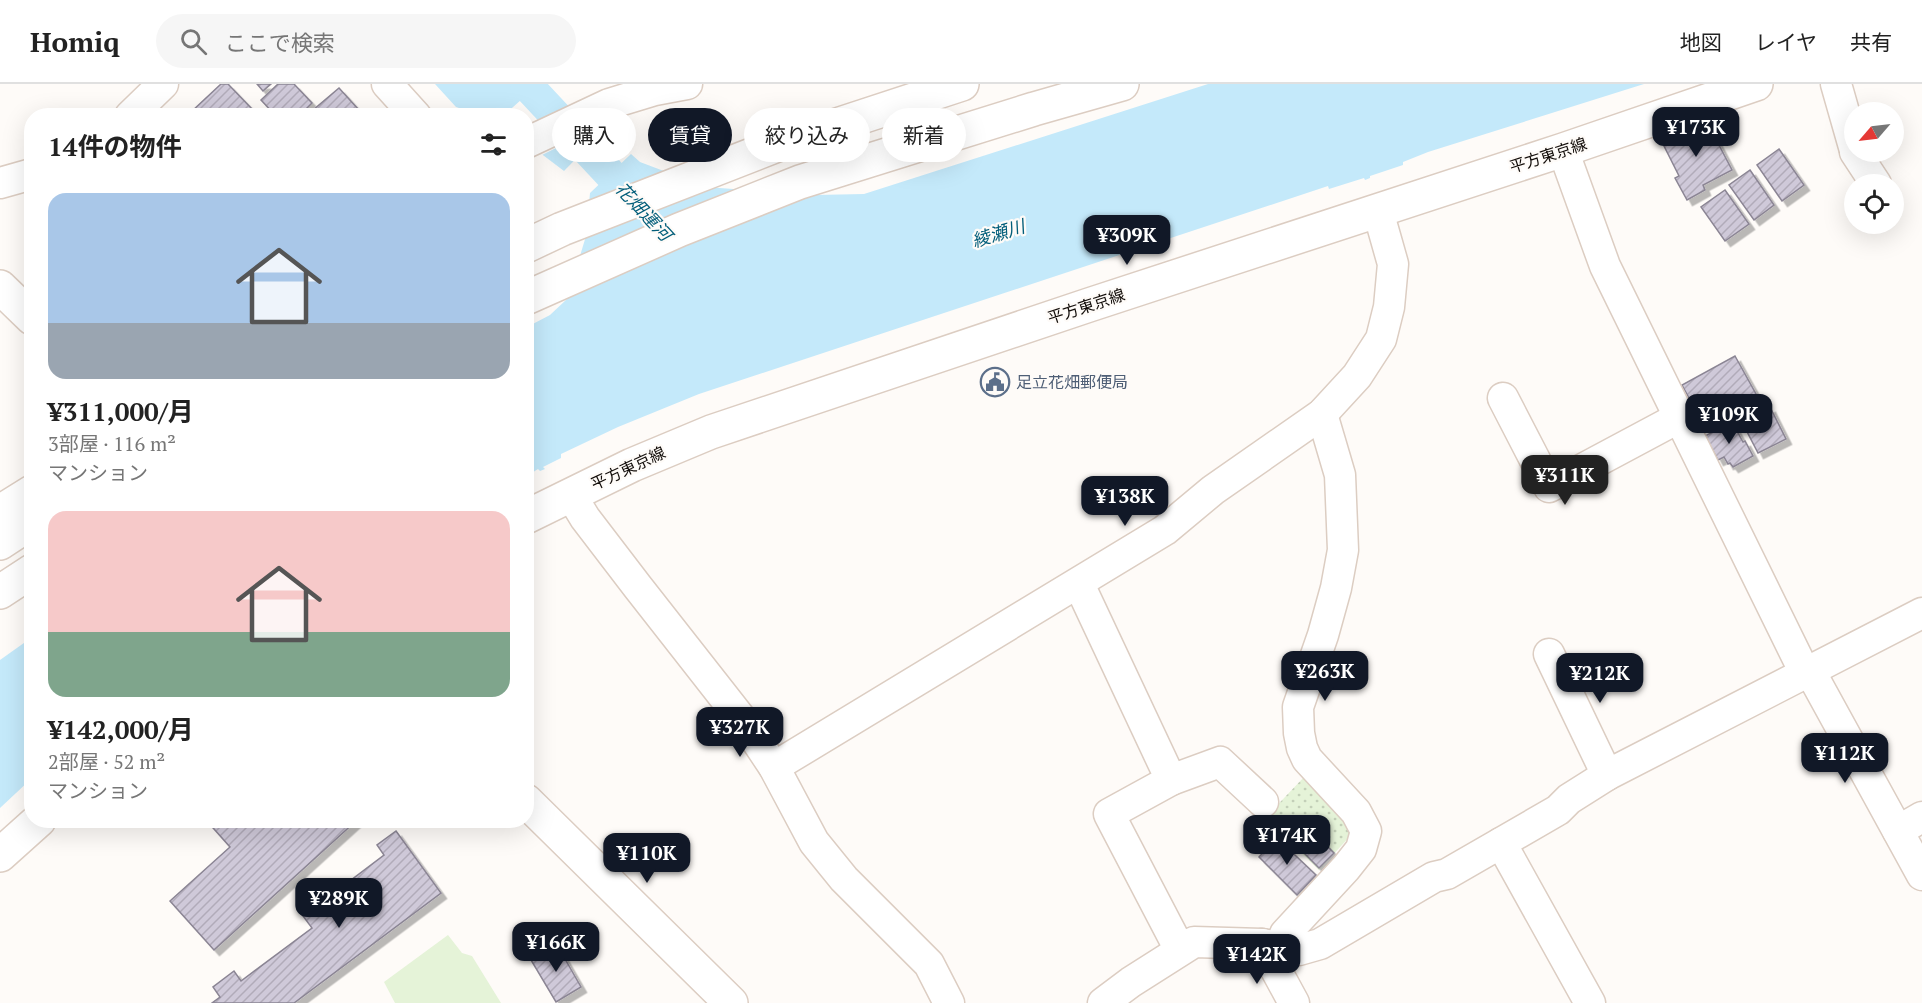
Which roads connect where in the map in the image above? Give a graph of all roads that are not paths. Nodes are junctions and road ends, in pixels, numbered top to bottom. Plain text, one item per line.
1 (163, 84) edge
2 (387, 84) edge
3 (687, 84) edge
4 (962, 84) edge
5 (1122, 84) edge
6 (1756, 84) edge
7 (1836, 84) edge
8 (602, 99) edge
9 (138, 108) edge
10 (409, 108) edge
11 (1844, 111) edge
12 (534, 138) edge
13 (1563, 150) junction
14 (24, 176) edge
15 (0, 183) edge
16 (1378, 211) junction
17 (534, 242) edge
18 (0, 287) edge
19 (534, 294) edge
20 (24, 310) edge
21 (1503, 398) dead end
22 (1322, 414) junction
23 (1680, 417) junction
24 (571, 495) junction
25 (24, 497) edge
26 (0, 512) edge
27 (534, 513) edge
28 (24, 527) edge
29 (0, 543) edge
30 (24, 576) edge
31 (1079, 584) junction
32 (0, 592) edge
33 (1922, 613) edge
34 (1549, 654) dead end
35 (1810, 671) junction
36 (774, 767) junction
37 (1607, 775) junction
38 (1171, 780) junction
39 (1263, 802) dead end
40 (534, 809) edge
41 (1910, 824) edge
42 (30, 828) edge
43 (1501, 843) junction
44 (0, 855) edge
45 (1922, 875) edge
46 (1272, 945) junction
47 (1180, 950) junction
48 (731, 1003) edge
49 (949, 1003) edge
50 (1103, 1003) edge
51 (1294, 1003) edge
52 (1590, 1003) edge

1 - 9 street
2 - 10 street
3 - 8 street
4 - 17 main road
5 - 19 main road
6 - 13 main road, 平方東京線
7 - 11 street
8 - 12 street
13 - 16 main road, 平方東京線
13 - 23 street
14 - 15 street
16 - 22 street
16 - 24 main road, 平方東京線
18 - 20 main road
21 - 23 street
22 - 31 street
22 - 46 street
23 - 35 street
24 - 27 main road, 平方東京線
24 - 36 street
25 - 26 main road
28 - 29 main road
30 - 32 main road
31 - 36 street
31 - 38 street
33 - 35 street
34 - 37 street
35 - 37 street
35 - 41 street
36 - 49 street
37 - 43 street
38 - 39 street
38 - 47 street
40 - 48 main road
41 - 45 street
42 - 44 main road
43 - 46 street
43 - 52 street
46 - 47 street
46 - 51 street
47 - 50 street

